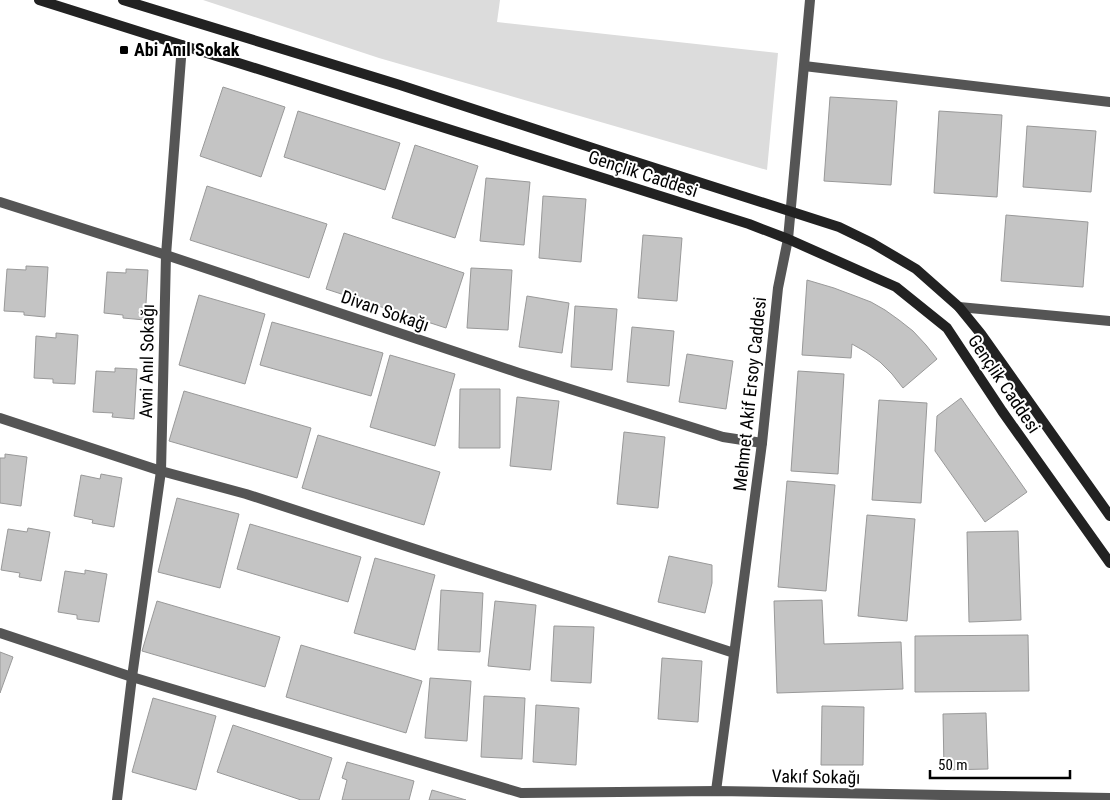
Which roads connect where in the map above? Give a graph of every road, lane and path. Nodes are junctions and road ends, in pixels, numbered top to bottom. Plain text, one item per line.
1 (39, 0) edge
2 (123, 0) edge
3 (810, 0) edge
4 (182, 46) junction
5 (804, 66) junction
6 (1110, 102) edge
7 (0, 202) edge
8 (790, 212) junction
9 (788, 239) junction
10 (166, 255) junction
11 (959, 307) junction
12 (1110, 321) edge
13 (0, 418) edge
14 (762, 443) junction
15 (161, 471) junction
16 (1110, 516) edge
17 (1110, 563) edge
18 (0, 633) edge
19 (734, 653) junction
20 (132, 677) junction
21 (716, 791) junction
22 (520, 797) edge
23 (1110, 798) edge
24 (117, 800) edge

1 - 4 street, Gençlik Caddesi
2 - 8 street, Gençlik Caddesi
3 - 5 street, Mehmet Akif Ersoy Caddesi
4 - 9 street, Gençlik Caddesi
4 - 10 street, Avni Anıl Sokağı
5 - 6 street
5 - 8 street, Mehmet Akif Ersoy Caddesi
7 - 10 street, Divan Sokağı
8 - 9 street, Mehmet Akif Ersoy Caddesi
8 - 11 street, Gençlik Caddesi
9 - 14 street, Mehmet Akif Ersoy Caddesi
9 - 17 street, Gençlik Caddesi
10 - 14 street, Divan Sokağı
10 - 15 street, Avni Anıl Sokağı
11 - 12 street
11 - 16 street, Gençlik Caddesi
13 - 15 street
14 - 19 street, Mehmet Akif Ersoy Caddesi
15 - 19 street
15 - 20 street, Avni Anıl Sokağı
18 - 20 street, Vakıf Sokağı
19 - 21 street, Mehmet Akif Ersoy Caddesi
20 - 22 street, Vakıf Sokağı
20 - 24 street, Avni Anıl Sokağı
21 - 22 street, Vakıf Sokağı
21 - 23 street, Vakıf Sokağı

